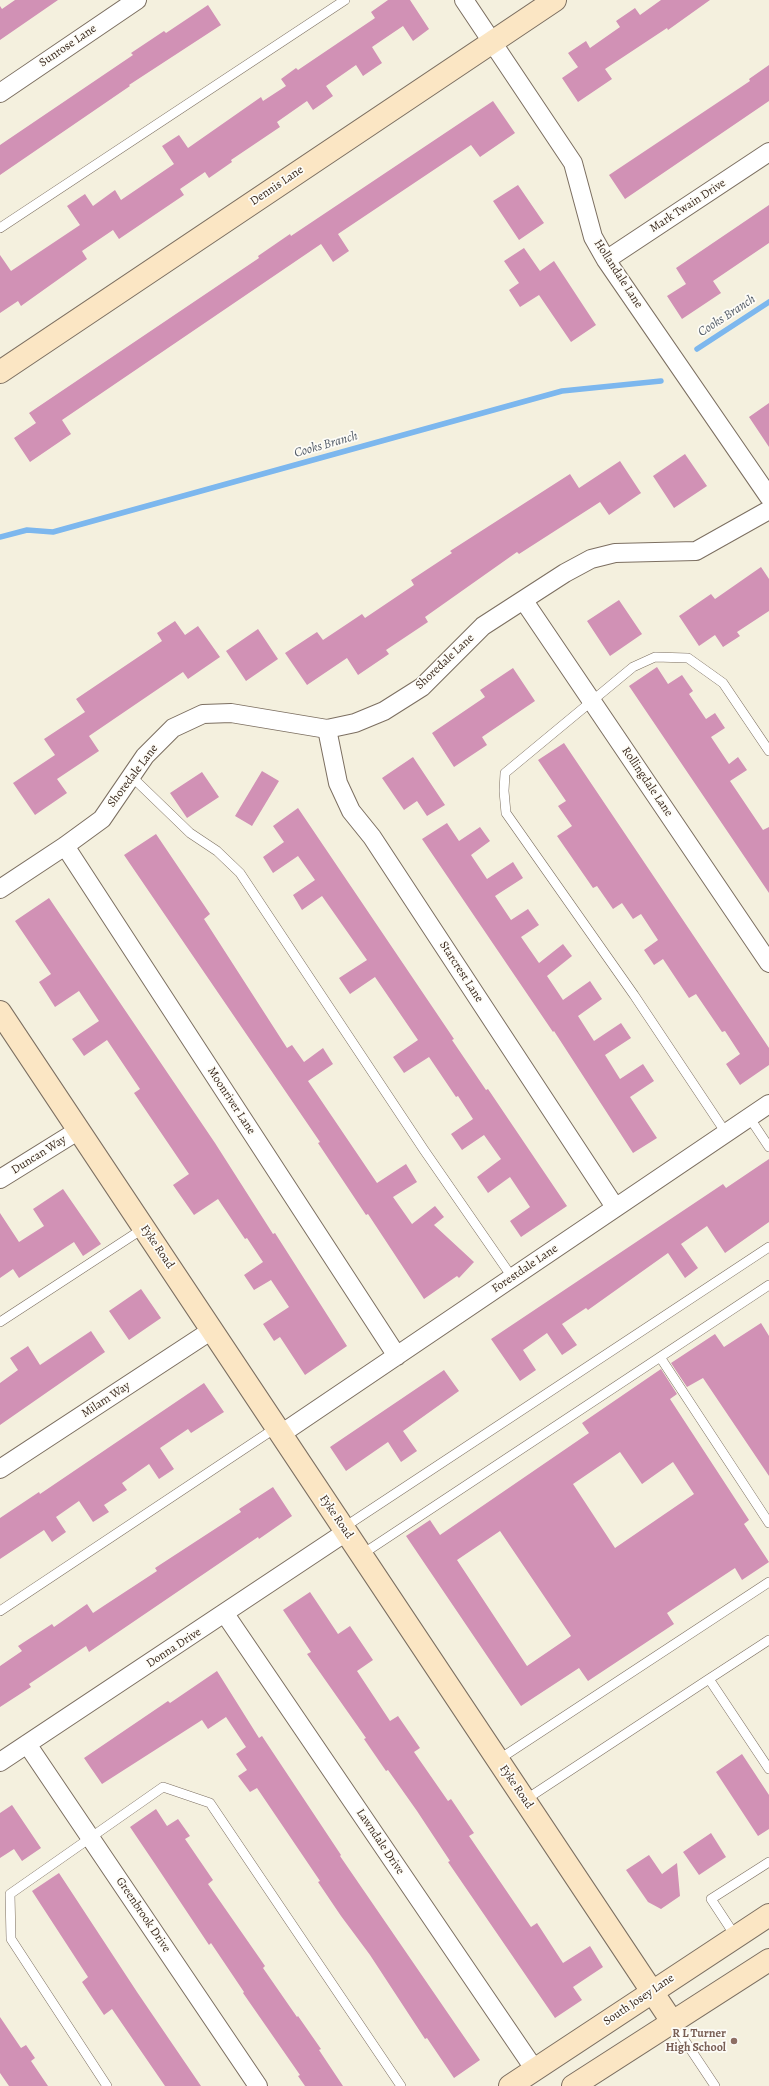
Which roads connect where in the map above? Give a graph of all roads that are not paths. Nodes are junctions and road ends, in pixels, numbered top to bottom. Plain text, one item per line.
1 (137, 0) edge
2 (345, 0) edge
3 (464, 0) edge
4 (555, 0) edge
5 (492, 42) junction
6 (0, 93) edge
7 (769, 152) edge
8 (0, 228) edge
9 (606, 260) junction
10 (0, 372) edge
11 (769, 497) edge
12 (769, 510) edge
13 (524, 601) junction
14 (593, 702) junction
15 (326, 729) junction
16 (769, 752) edge
17 (131, 776) junction
18 (66, 846) junction
19 (0, 889) edge
20 (769, 963) edge
21 (0, 1012) edge
22 (769, 1104) edge
23 (749, 1118) junction
24 (79, 1130) junction
25 (726, 1133) junction
26 (769, 1147) edge
27 (0, 1180) edge
28 (615, 1207) junction
29 (144, 1228) junction
30 (769, 1247) edge
31 (512, 1277) junction
32 (769, 1285) edge
33 (0, 1322) edge
34 (212, 1330) junction
35 (397, 1356) junction
36 (660, 1357) junction
37 (279, 1431) junction
38 (0, 1469) edge
39 (769, 1523) edge
40 (345, 1530) junction
41 (361, 1555) junction
42 (769, 1582) edge
43 (0, 1611) edge
44 (225, 1614) junction
45 (769, 1640) edge
46 (710, 1679) junction
47 (27, 1744) junction
48 (498, 1760) junction
49 (0, 1762) edge
50 (769, 1769) edge
51 (525, 1801) junction
52 (91, 1838) junction
53 (769, 1862) edge
54 (769, 1915) edge
55 (736, 1937) junction
56 (769, 1960) edge
57 (652, 1992) junction
58 (672, 2022) junction
59 (535, 2070) junction
60 (107, 2086) edge
61 (258, 2086) edge
62 (401, 2086) edge
63 (510, 2086) edge
64 (573, 2086) edge
65 (715, 2086) edge

1 - 6 street, Sunrose Lane
2 - 8 lane
3 - 5 street, Hollandale Lane
4 - 5 street, Dennis Lane
5 - 9 street, Hollandale Lane
5 - 10 street, Dennis Lane
7 - 9 street, Mark Twain Drive
9 - 11 street, Hollandale Lane
12 - 13 street, Shoredale Lane
13 - 14 street, Rollingdale Lane
13 - 15 street, Shoredale Lane
14 - 16 lane
14 - 20 street, Rollingdale Lane
14 - 25 lane
15 - 17 street, Shoredale Lane
15 - 28 street, Starcrest Lane
17 - 18 street, Shoredale Lane
17 - 31 lane
18 - 19 street, Shoredale Lane
18 - 35 street, Moonriver Lane
21 - 24 street, Fyke Road
22 - 23 street, Forestdale Lane
23 - 25 street, Forestdale Lane
23 - 26 lane
24 - 27 street, Duncan Way
24 - 29 street, Fyke Road
25 - 28 street, Forestdale Lane
28 - 31 street, Forestdale Lane
29 - 33 lane
29 - 34 street, Fyke Road
30 - 40 lane
31 - 35 street, Forestdale Lane
32 - 36 lane
34 - 37 street, Fyke Road
34 - 38 street, Milam Way
35 - 37 street, Forestdale Lane
36 - 39 lane
36 - 41 lane
37 - 40 street, Fyke Road
37 - 43 lane
40 - 41 street, Fyke Road
40 - 44 street, Donna Drive
41 - 48 street, Fyke Road
42 - 48 lane
44 - 47 street, Donna Drive
44 - 59 street, Lawndale Drive
45 - 46 lane
46 - 50 lane
46 - 51 lane
47 - 49 street, Donna Drive
47 - 52 street, Greenbrook Drive
48 - 51 street, Fyke Road
51 - 57 street, Fyke Road
52 - 60 lane
52 - 61 street, Greenbrook Drive
52 - 62 lane
53 - 55 lane
54 - 55 street, South Josey Lane
55 - 57 street, South Josey Lane
56 - 58 street
57 - 58 street, Fyke Road
57 - 59 street, South Josey Lane
58 - 64 street
58 - 65 lane
59 - 63 street, South Josey Lane

